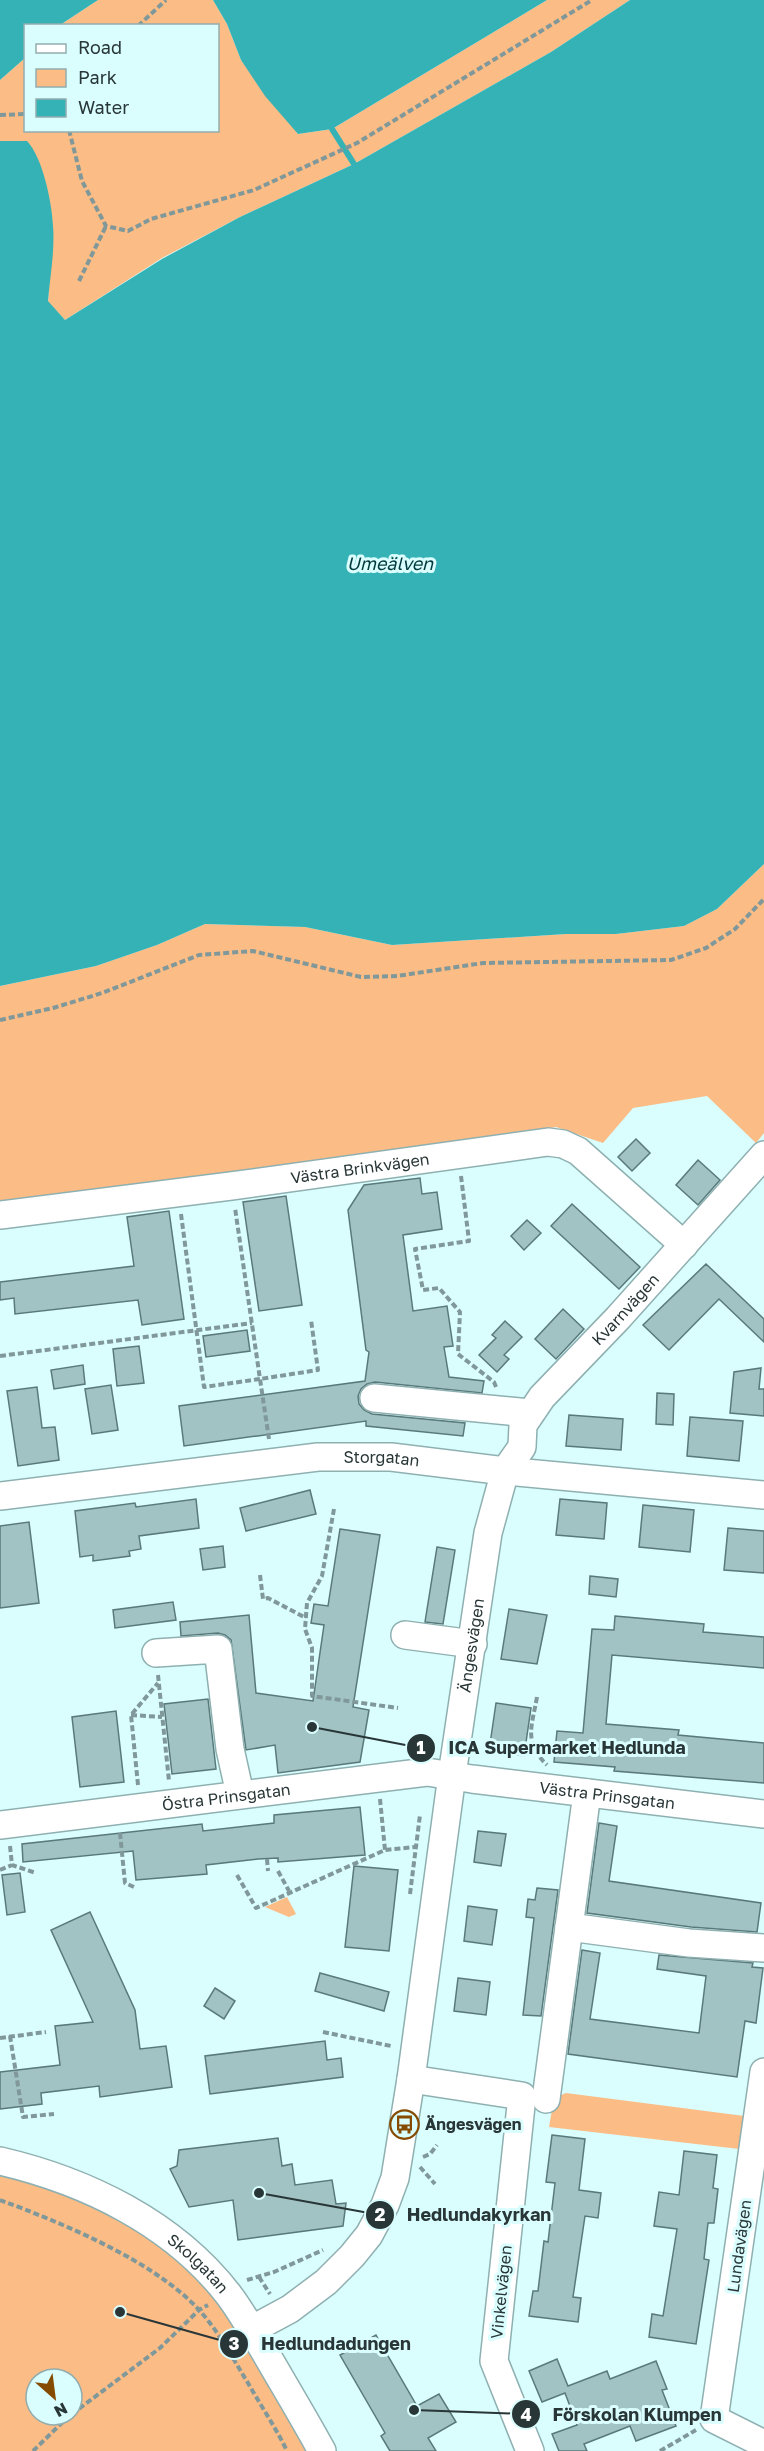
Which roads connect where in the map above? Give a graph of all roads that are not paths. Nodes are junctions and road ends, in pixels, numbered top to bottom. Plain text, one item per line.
1 (764, 1155) edge
2 (0, 1215) edge
3 (684, 1245) junction
4 (374, 1398) dead end
5 (517, 1412) junction
6 (505, 1471) junction
7 (764, 1495) edge
8 (0, 1496) edge
9 (405, 1635) dead end
10 (473, 1644) junction
11 (156, 1653) dead end
12 (439, 1773) junction
13 (587, 1793) junction
14 (240, 1794) junction
15 (764, 1814) edge
16 (4, 1830) edge
17 (569, 1927) junction
18 (764, 1948) edge
19 (764, 2072) edge
20 (411, 2079) junction
21 (546, 2098) dead end
22 (0, 2161) edge
23 (251, 2330) junction
24 (764, 2444) edge
25 (322, 2451) edge
26 (530, 2451) edge

1 - 3 street, Kvarnvägen
2 - 3 street, Västra Brinkvägen
3 - 5 street, Kvarnvägen
4 - 5 street
5 - 6 street, Kvarnvägen
6 - 7 street, Storgatan
6 - 8 street, Storgatan
6 - 10 street, Ängesvägen
9 - 10 street
10 - 12 street, Ängesvägen
11 - 14 street
12 - 13 street, Västra Prinsgatan
12 - 14 street, Östra Prinsgatan
12 - 20 street, Ängesvägen
13 - 15 street, Västra Prinsgatan
13 - 17 street
14 - 16 street, Östra Prinsgatan
17 - 18 street
17 - 21 street
19 - 24 street, Lundavägen
20 - 23 street, Ängesvägen
20 - 26 street, Vinkelvägen
22 - 23 street, Skolgatan
23 - 25 street, Skolgatan

